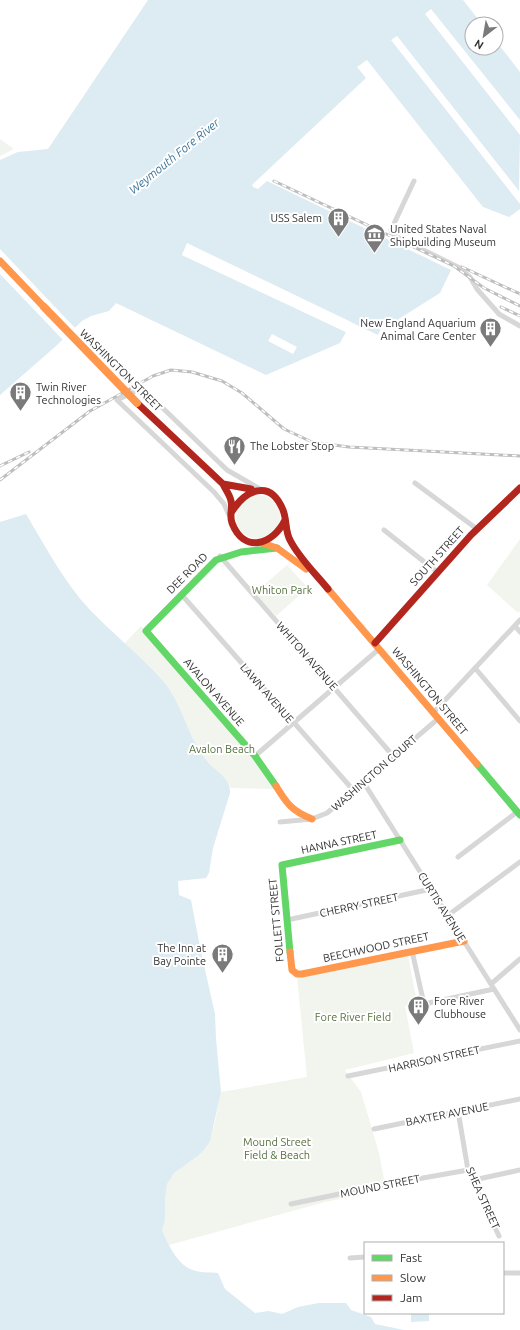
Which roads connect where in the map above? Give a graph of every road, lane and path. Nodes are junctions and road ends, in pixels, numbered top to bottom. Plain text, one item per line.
1 (414, 181) dead end
2 (0, 261) edge
3 (520, 326) edge
4 (414, 483) dead end
5 (223, 484) junction
6 (520, 488) edge
7 (259, 490) junction
8 (231, 516) junction
9 (284, 520) junction
10 (477, 529) junction
11 (384, 530) dead end
12 (259, 543) junction
13 (277, 548) junction
14 (220, 556) junction
15 (437, 572) junction
16 (322, 583) junction
17 (181, 594) junction
18 (520, 620) edge
19 (514, 626) junction
20 (146, 632) joint
21 (520, 632) edge
22 (377, 646) junction
23 (475, 668) junction
24 (334, 688) junction
25 (436, 715) junction
26 (520, 721) edge
27 (293, 723) junction
28 (255, 756) junction
29 (394, 757) junction
30 (364, 783) junction
31 (354, 791) junction
32 (519, 814) edge
33 (312, 819) junction
34 (280, 822) dead end
35 (400, 840) junction
36 (458, 857) dead end
37 (520, 862) edge
38 (282, 866) joint
39 (431, 889) junction
40 (448, 916) junction
41 (287, 920) junction
42 (464, 941) junction
43 (412, 951) junction
44 (520, 959) edge
45 (294, 973) joint
46 (490, 984) junction
47 (494, 990) junction
48 (520, 1017) edge
49 (514, 1021) junction
50 (520, 1030) edge
51 (520, 1041) edge
52 (348, 1076) dead end
53 (520, 1099) edge
54 (458, 1111) junction
55 (374, 1129) dead end
56 (468, 1170) junction
57 (520, 1170) edge
58 (474, 1180) junction
59 (291, 1204) dead end
60 (499, 1236) dead end
61 (364, 1257) edge
62 (350, 1258) dead end
63 (504, 1273) edge
64 (520, 1273) edge

1 - 3 street
2 - 5 main road, WASHINGTON STREET, bridge
4 - 10 street
5 - 7 main road, WASHINGTON STREET
5 - 8 main road, WASHINGTON STREET
6 - 10 main road, SOUTH STREET
7 - 8 main road
7 - 8 street
7 - 9 main road
8 - 12 main road
9 - 12 main road
9 - 16 main road, WASHINGTON STREET
10 - 15 main road, SOUTH STREET
11 - 15 street
12 - 13 main road, WASHINGTON STREET
13 - 14 main road, DEE ROAD
13 - 16 main road, WASHINGTON STREET
14 - 17 main road, DEE ROAD
14 - 24 street, WHITON AVENUE
15 - 22 main road, SOUTH STREET
16 - 22 main road, WASHINGTON STREET
17 - 20 main road, DEE ROAD
17 - 27 street, LAWN AVENUE
18 - 19 street, WASHINGTON COURT
19 - 21 street
19 - 23 street, WASHINGTON COURT
20 - 28 main road, AVALON AVENUE
22 - 24 street
22 - 25 main road, WASHINGTON STREET
23 - 25 street, WASHINGTON COURT
23 - 26 street
24 - 27 street
24 - 29 street, WHITON AVENUE
25 - 29 street, WASHINGTON COURT
25 - 32 main road, WASHINGTON STREET
27 - 28 street
27 - 31 street, LAWN AVENUE
28 - 33 main road, AVALON AVENUE
29 - 30 street, WASHINGTON COURT
30 - 31 street, WASHINGTON COURT
30 - 35 street, CURTIS AVENUE
31 - 33 street, WASHINGTON COURT
32 - 36 street
33 - 34 street, WASHINGTON COURT
35 - 38 main road, HANNA STREET
35 - 39 street, CURTIS AVENUE
37 - 40 street
38 - 41 main road, FOLLETT STREET
39 - 40 street, CURTIS AVENUE
39 - 41 street, CHERRY STREET
40 - 42 street, CURTIS AVENUE
41 - 45 main road, FOLLETT STREET
42 - 43 main road, BEECHWOOD STREET
42 - 46 street, CURTIS AVENUE
43 - 45 main road, BEECHWOOD STREET
43 - 47 street
44 - 46 street
46 - 47 street, CURTIS AVENUE
47 - 49 street, CURTIS AVENUE
48 - 49 street
49 - 50 street, CURTIS AVENUE
51 - 52 street, HARRISON STREET
53 - 54 street, BAXTER AVENUE
54 - 55 street, BAXTER AVENUE
54 - 56 street, SHEA STREET
56 - 58 street, SHEA STREET
56 - 59 street, MOUND STREET
57 - 58 street
58 - 60 street, SHEA STREET
61 - 62 street
63 - 64 street

